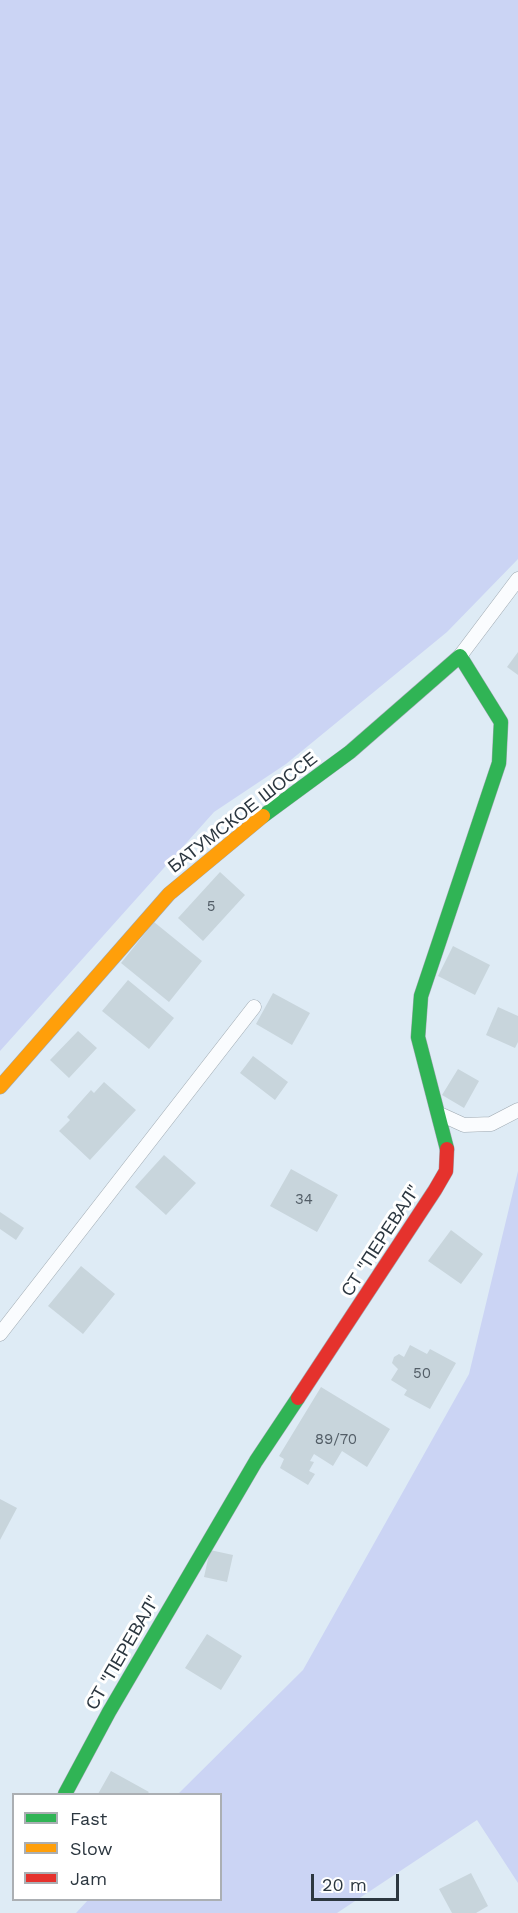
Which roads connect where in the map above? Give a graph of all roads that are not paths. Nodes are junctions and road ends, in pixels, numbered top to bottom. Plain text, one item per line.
1 (518, 579) edge
2 (460, 656) junction
3 (254, 1007) dead end
4 (0, 1087) edge
5 (518, 1110) edge
6 (438, 1114) junction
7 (0, 1334) edge
8 (66, 1793) edge

1 - 2 lane, БАТУМСКОЕ ШОССЕ
2 - 4 street, БАТУМСКОЕ ШОССЕ
2 - 6 street, СТ "ПЕРЕВАЛ"
3 - 7 lane
5 - 6 lane
6 - 8 street, СТ "ПЕРЕВАЛ"

